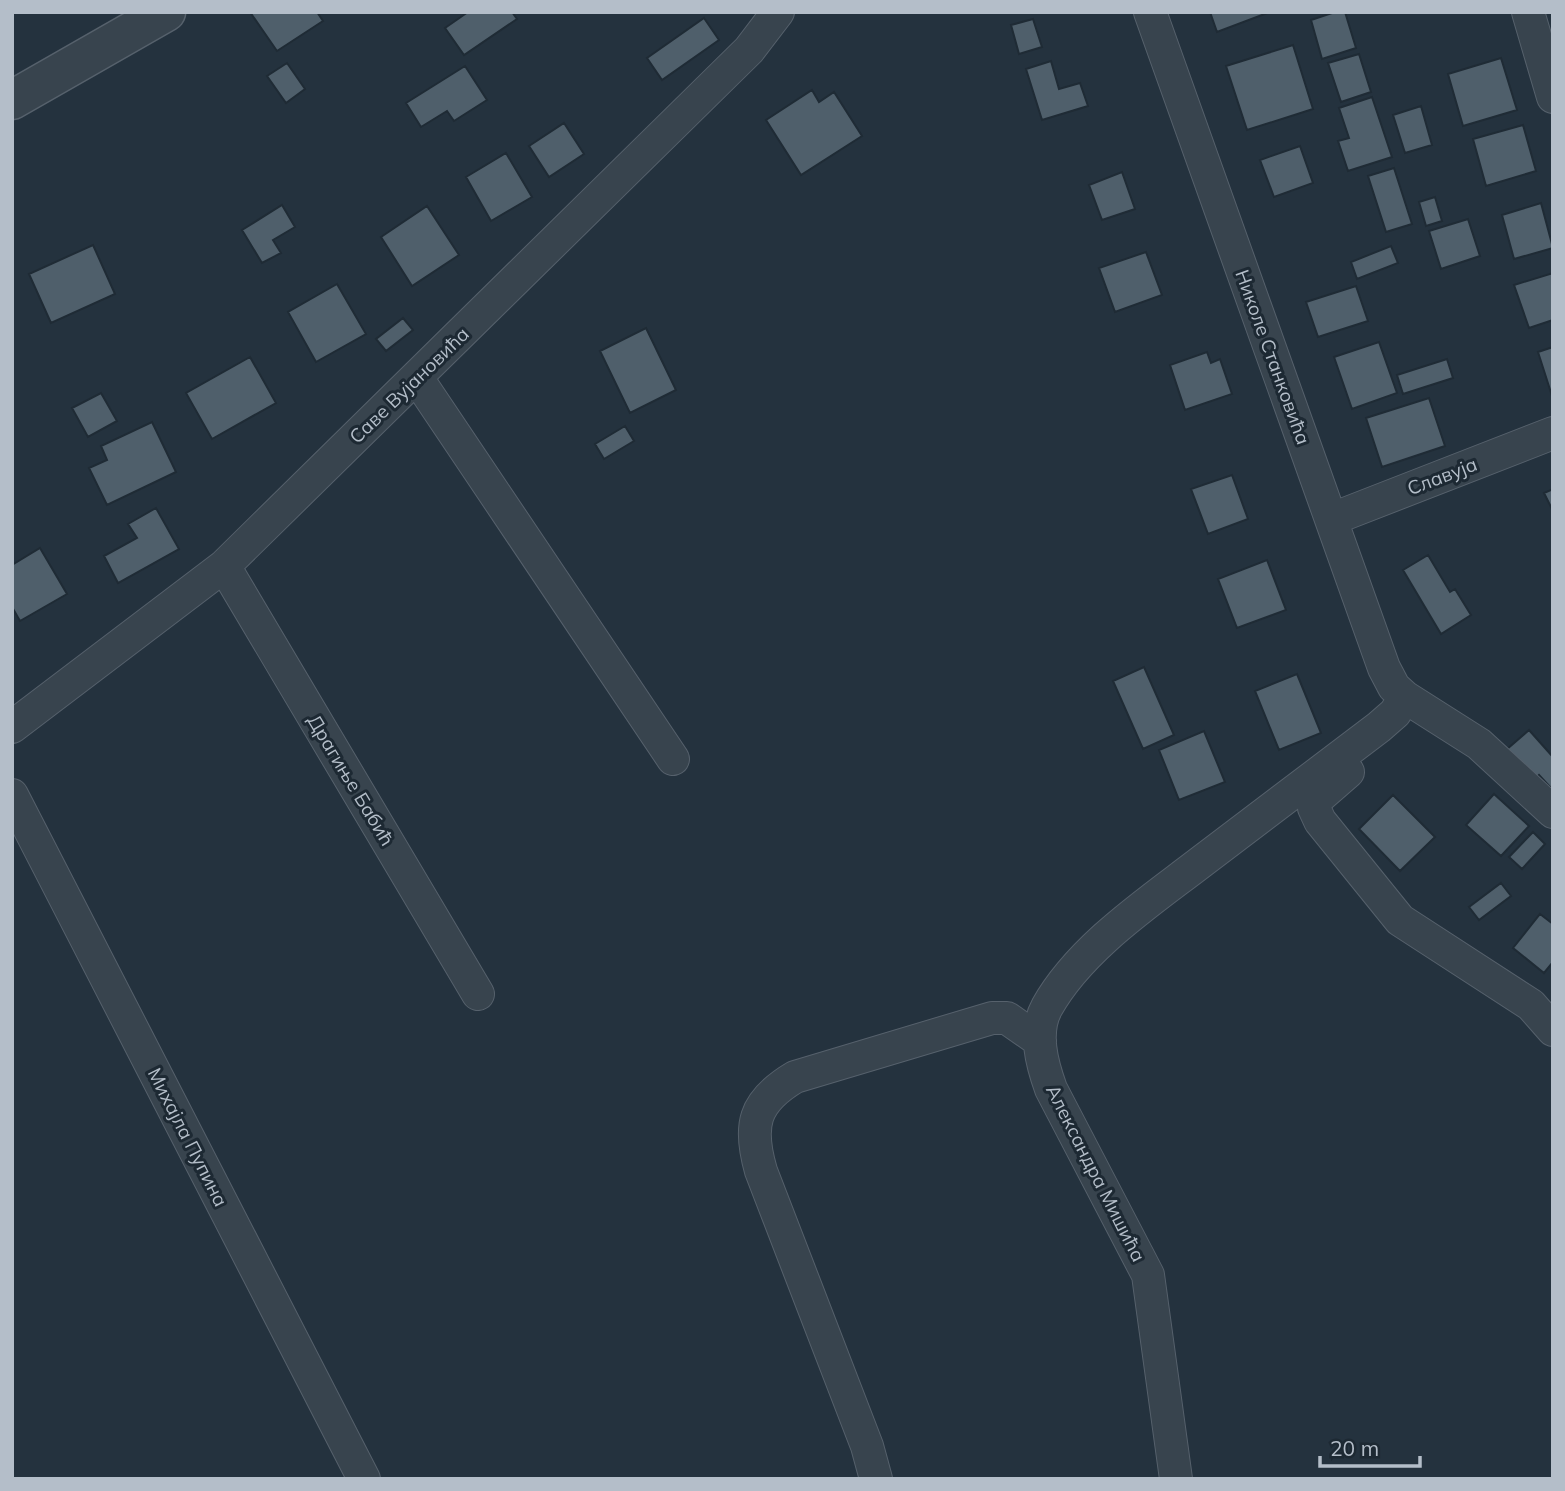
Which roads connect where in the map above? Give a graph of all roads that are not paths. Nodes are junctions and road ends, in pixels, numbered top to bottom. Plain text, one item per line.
1 (166, 12) edge
2 (778, 12) edge
3 (1150, 12) edge
4 (1528, 12) edge
5 (1553, 97) edge
6 (12, 100) edge
7 (417, 378) junction
8 (1553, 433) edge
9 (1332, 519) junction
10 (224, 566) junction
11 (1405, 697) junction
12 (12, 727) edge
13 (1378, 727) junction
14 (673, 759) dead end
15 (12, 795) edge
16 (1553, 812) edge
17 (478, 994) dead end
18 (1553, 1030) edge
19 (1040, 1041) junction
20 (364, 1479) edge
21 (876, 1479) edge
22 (1176, 1479) edge

1 - 6 street
2 - 7 street, Саве Вујановића
3 - 9 street, Николе Станковића
4 - 5 street
7 - 10 street, Саве Вујановића
7 - 14 street
8 - 9 street, Славуја
9 - 11 street, Николе Станковића
10 - 12 street, Саве Вујановића
10 - 17 street, Драгиње Бабић
11 - 13 street, Александра Мишића
11 - 16 street
13 - 18 street
13 - 19 street, Александра Мишића
15 - 20 street, Михајла Пупина
19 - 21 street
19 - 22 street, Александра Мишића

